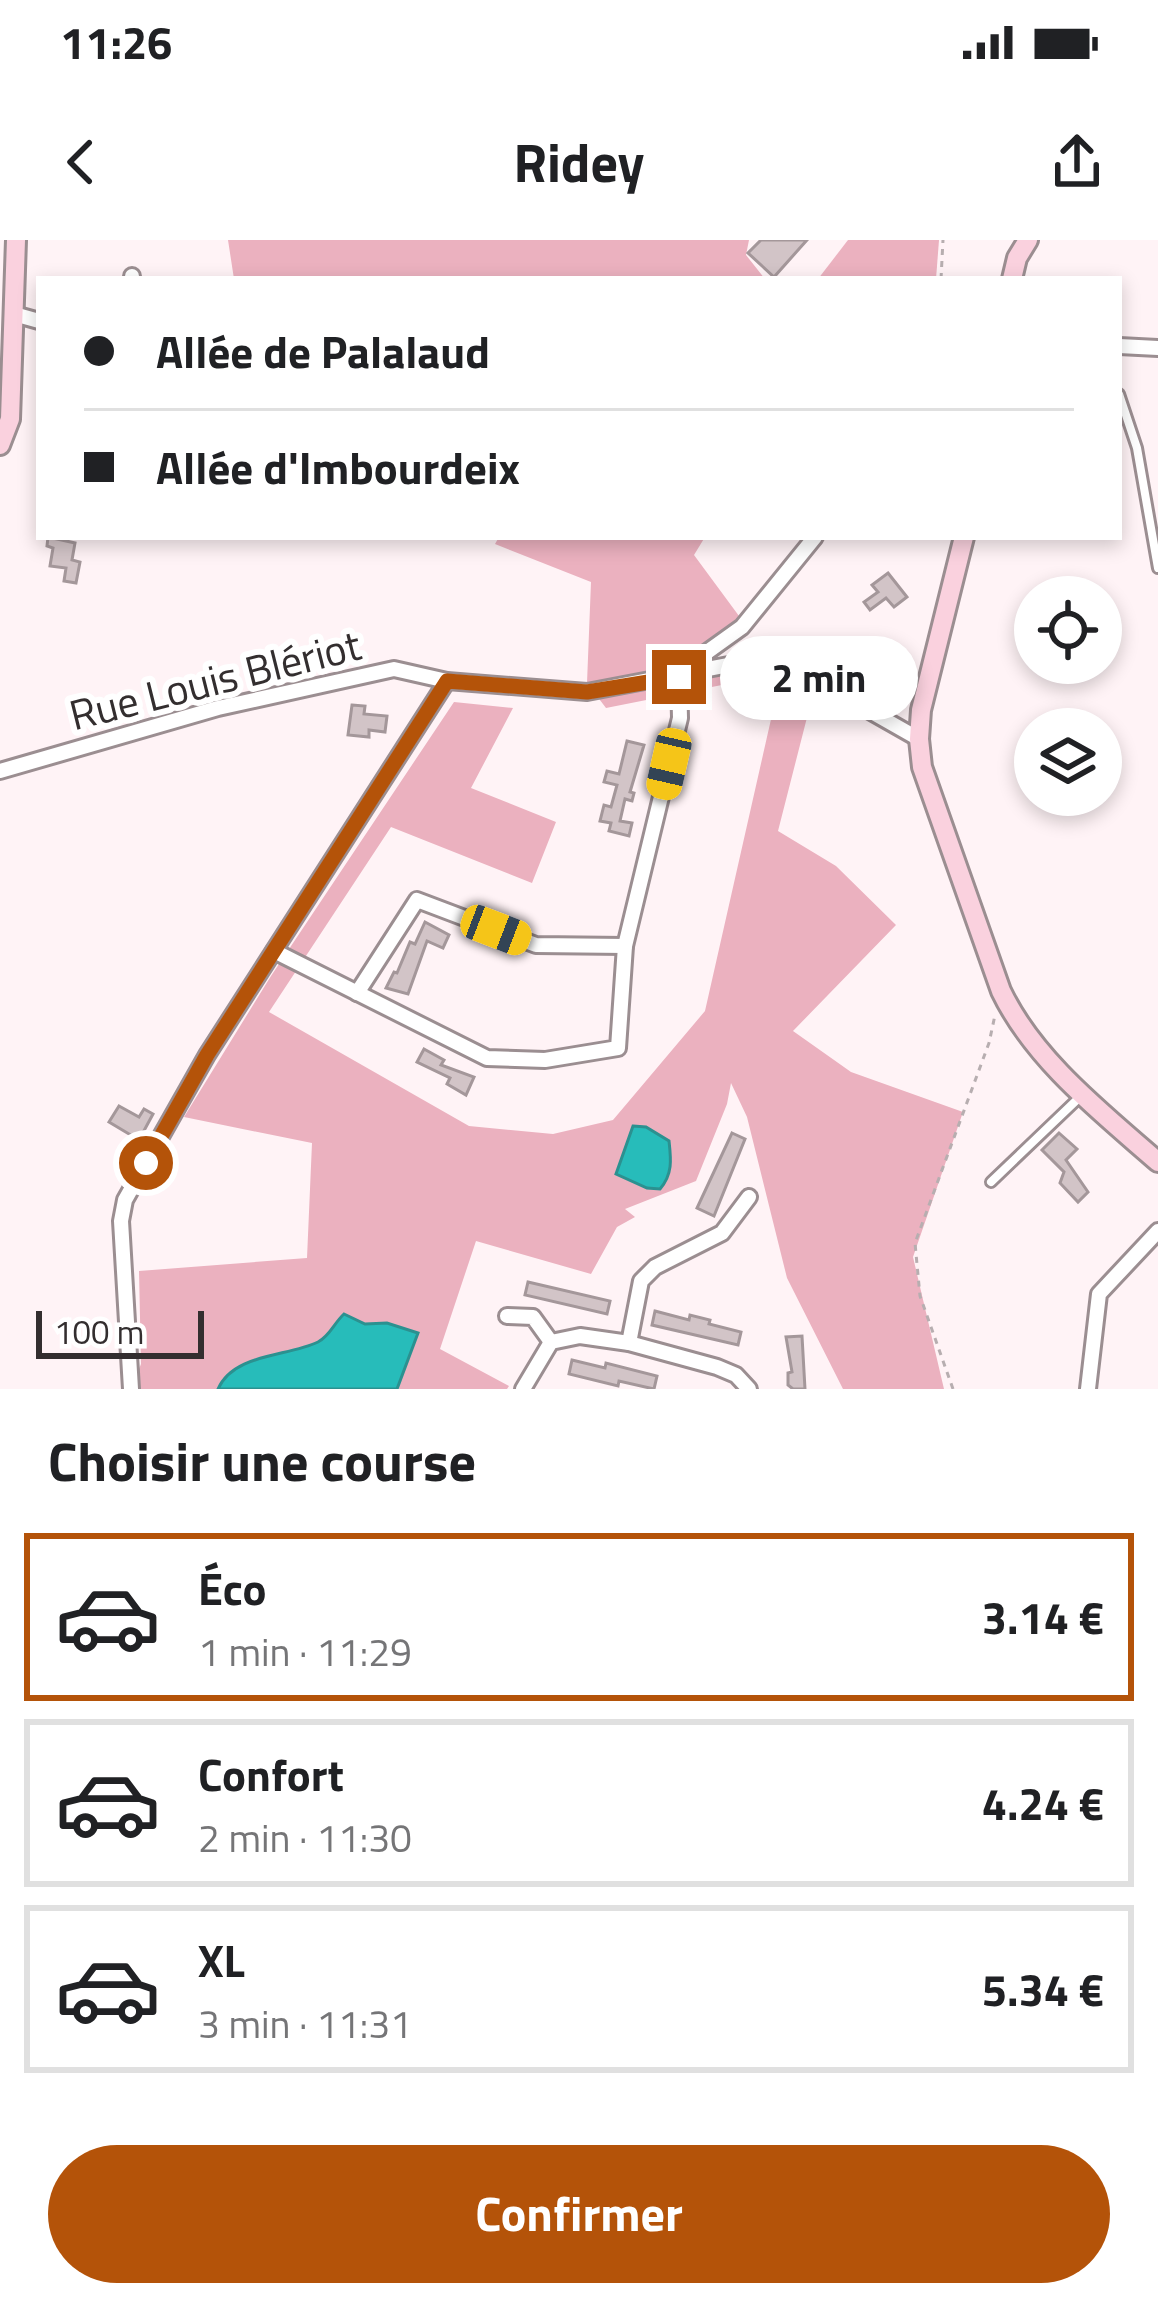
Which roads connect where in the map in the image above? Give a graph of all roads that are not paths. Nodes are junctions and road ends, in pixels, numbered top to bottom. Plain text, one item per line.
1 (16, 240) edge
2 (1028, 240) edge
3 (1013, 276) edge
4 (14, 314) junction
5 (36, 320) edge
6 (1122, 346) edge
7 (1158, 348) edge
8 (1122, 403) edge
9 (0, 445) edge
10 (813, 540) edge
11 (963, 540) edge
12 (1158, 568) edge
13 (674, 678) junction
14 (447, 681) junction
15 (919, 740) junction
16 (0, 770) edge
17 (626, 946) junction
18 (274, 951) junction
19 (357, 993) junction
20 (1084, 1093) junction
21 (1158, 1162) edge
22 (991, 1182) dead end
23 (748, 1197) dead end
24 (1158, 1231) edge
25 (507, 1316) dead end
26 (551, 1342) junction
27 (629, 1343) junction
28 (130, 1389) edge
29 (523, 1389) edge
30 (749, 1389) edge
31 (1088, 1389) edge

1 - 4 street
2 - 3 street
4 - 5 street
4 - 9 street
6 - 7 street
8 - 12 lane
10 - 13 street
11 - 15 street
13 - 14 street, Rue Louis Blériot
13 - 15 street, Rue Louis Blériot
13 - 17 street
14 - 16 street, Rue Louis Blériot
14 - 18 street
15 - 20 street
17 - 19 street
17 - 19 street
18 - 19 street
18 - 28 street
20 - 21 street
20 - 22 lane
23 - 27 street
24 - 31 street
25 - 26 street
26 - 27 street
26 - 29 street
27 - 30 street

